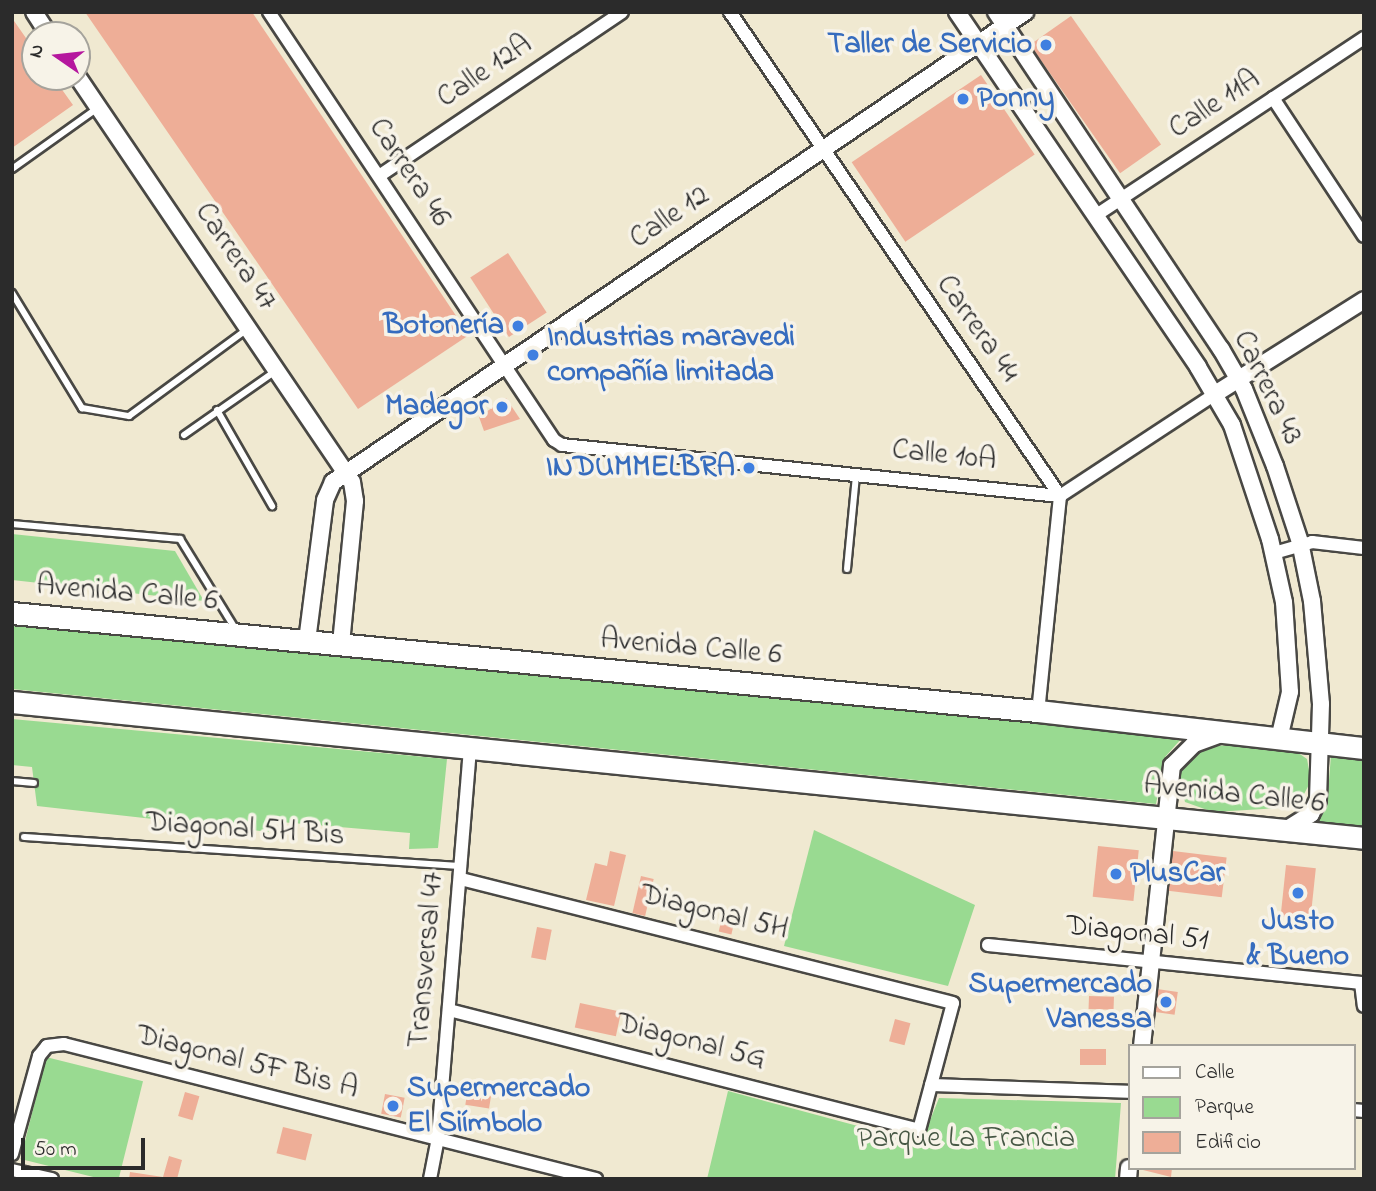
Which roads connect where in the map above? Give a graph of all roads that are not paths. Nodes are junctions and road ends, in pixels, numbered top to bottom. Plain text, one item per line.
1 (269, 12) edge
2 (622, 12) edge
3 (730, 12) edge
4 (957, 12) edge
5 (1025, 12) edge
6 (1000, 19) edge
7 (1364, 38) edge
8 (978, 44) junction
9 (87, 91) edge
10 (1273, 98) junction
11 (98, 107) junction
12 (821, 149) junction
13 (12, 169) edge
14 (379, 176) junction
15 (1120, 199) junction
16 (1095, 216) junction
17 (1364, 236) edge
18 (12, 293) edge
19 (1364, 300) edge
20 (249, 328) junction
21 (505, 363) junction
22 (277, 369) junction
23 (1238, 380) junction
24 (1215, 394) junction
25 (217, 410) junction
26 (184, 435) dead end
27 (346, 470) junction
28 (856, 475) junction
29 (1060, 496) junction
30 (272, 506) dead end
31 (12, 524) edge
32 (1301, 545) junction
33 (1364, 548) edge
34 (1274, 554) junction
35 (847, 569) dead end
36 (12, 612) edge
37 (239, 634) junction
38 (307, 641) junction
39 (341, 644) junction
40 (12, 702) edge
41 (1038, 711) junction
42 (1226, 733) junction
43 (1279, 739) junction
44 (1321, 744) junction
45 (470, 745) junction
46 (1364, 748) edge
47 (12, 781) edge
48 (34, 783) dead end
49 (1163, 818) junction
50 (1285, 830) junction
51 (24, 837) dead end
52 (1364, 838) edge
53 (462, 872) junction
54 (988, 945) dead end
55 (1150, 962) junction
56 (1362, 983) edge
57 (1364, 1006) edge
58 (449, 1010) junction
59 (1142, 1044) edge
60 (931, 1085) junction
61 (1128, 1092) edge
62 (438, 1138) junction
63 (12, 1154) edge
64 (12, 1170) edge
65 (52, 1179) edge
66 (430, 1179) edge
67 (596, 1179) edge

1 - 14 street, Carrera 46
2 - 14 street, Calle 12A
3 - 12 street, Carrera 44
4 - 8 street, Carrera 43
5 - 6 street, Calle 12
6 - 8 street, Calle 12
6 - 15 street, Carrera 43
7 - 10 street, Calle 11A
8 - 12 street, Calle 12
8 - 16 street, Carrera 43
9 - 11 street, Carrera 47
10 - 15 street, Calle 11A
10 - 17 street
11 - 13 lane
11 - 20 street, Carrera 47
12 - 21 street, Calle 12
12 - 29 street, Carrera 44
14 - 21 street, Carrera 46
15 - 16 street, Calle 11A
15 - 23 street, Carrera 43
16 - 24 street, Carrera 43
18 - 20 lane
19 - 23 street
20 - 22 street, Carrera 47
21 - 27 street, Calle 12
21 - 28 street, Calle 10A
22 - 25 lane
22 - 27 street, Carrera 47
23 - 24 street
23 - 32 street, Carrera 43
24 - 29 street
24 - 34 street, Carrera 43
25 - 26 lane
25 - 30 lane
27 - 38 street
27 - 39 street, Carrera 47
28 - 29 street, Calle 10A
28 - 35 lane
29 - 41 street
31 - 37 lane
32 - 33 street
32 - 34 street
32 - 44 street, Carrera 43
34 - 43 street, Carrera 43
36 - 37 main road, Avenida Calle 6
37 - 38 main road, Avenida Calle 6
38 - 39 main road, Avenida Calle 6
39 - 41 main road, Avenida Calle 6
40 - 45 main road, Avenida Calle 6
41 - 42 main road, Avenida Calle 6
42 - 43 main road, Avenida Calle 6
42 - 49 street
43 - 44 main road, Avenida Calle 6
44 - 46 main road, Avenida Calle 6
44 - 50 street, Carrera 43
45 - 49 main road, Avenida Calle 6
45 - 53 street, Transversal 47
47 - 48 lane
49 - 50 main road, Avenida Calle 6
49 - 55 street
50 - 52 main road, Avenida Calle 6
51 - 53 lane, Diagonal 5H Bis
53 - 58 street, Transversal 47
53 - 60 street, Diagonal 5H
54 - 55 street, Diagonal 51
55 - 56 street, Diagonal 51
55 - 59 street
56 - 57 street
58 - 60 street, Diagonal 5G
58 - 62 street, Transversal 47
60 - 61 street
62 - 63 street, Diagonal 5F Bis A
62 - 66 street, Transversal 47
62 - 67 street, Diagonal 5F Bis A
64 - 65 street

